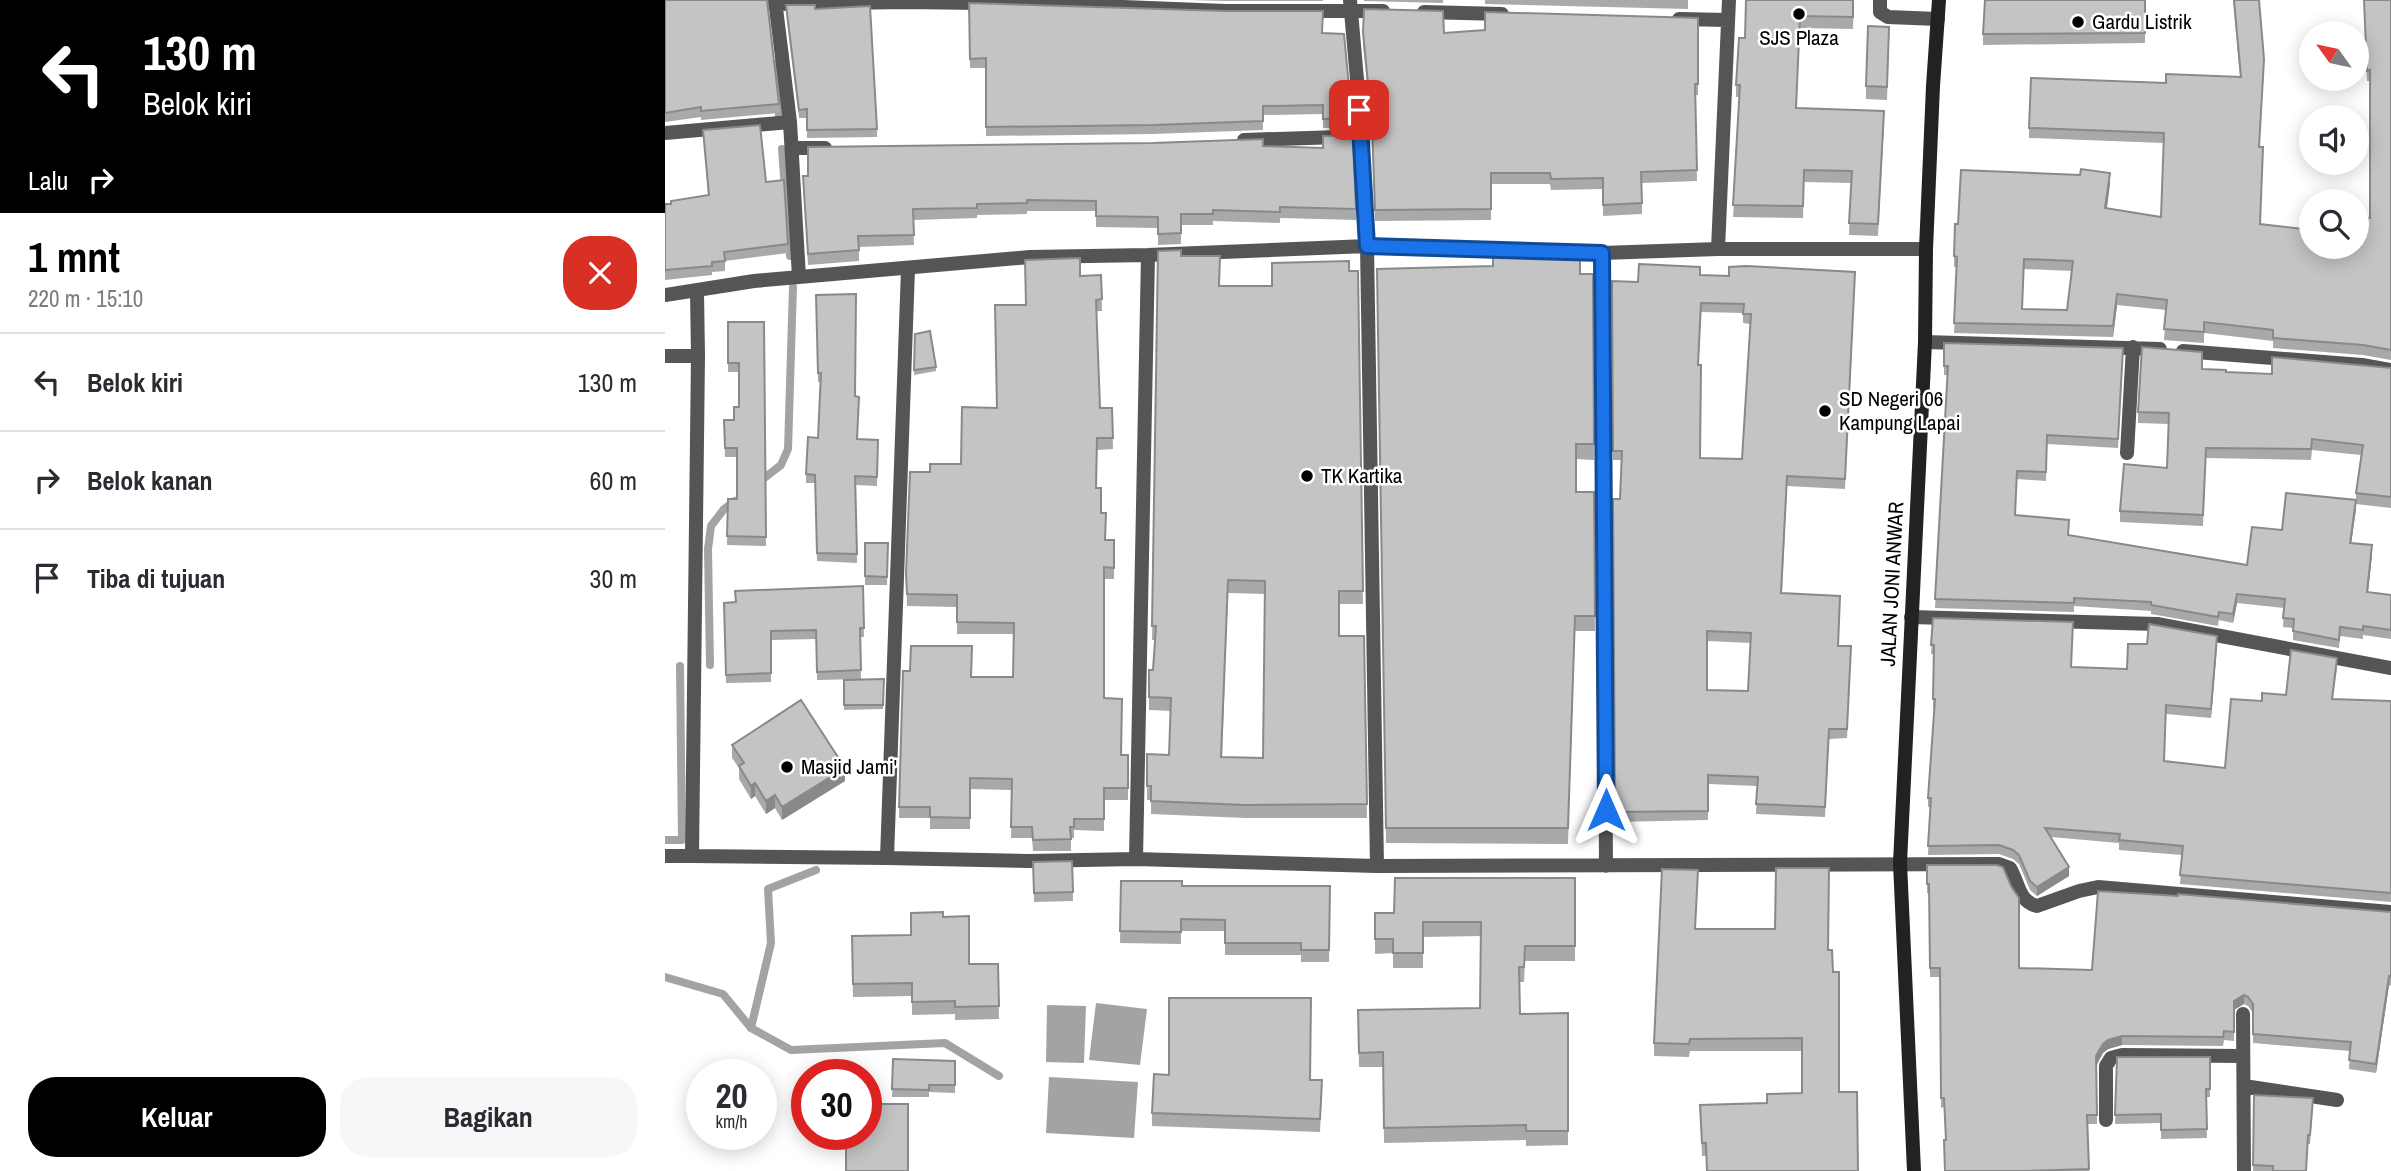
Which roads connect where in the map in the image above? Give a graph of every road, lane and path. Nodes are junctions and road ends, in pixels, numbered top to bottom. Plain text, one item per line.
1 (1729, 0) edge
2 (1880, 0) edge
3 (1939, 0) edge
4 (775, 2) edge
5 (1350, 5) edge
6 (1518, 15) edge
7 (1658, 18) edge
8 (1938, 19) junction
9 (1728, 20) junction
10 (790, 122) junction
11 (665, 133) edge
12 (1362, 136) junction
13 (1223, 141) edge
14 (792, 148) junction
15 (833, 148) edge
16 (1367, 246) junction
17 (1718, 249) junction
18 (1926, 249) junction
19 (1602, 253) junction
20 (1148, 256) junction
21 (908, 269) junction
22 (799, 277) junction
23 (697, 292) junction
24 (665, 295) edge
25 (1926, 342) junction
26 (2133, 347) junction
27 (665, 356) edge
28 (698, 356) junction
29 (2391, 370) edge
30 (2127, 453) dead end
31 (1911, 617) junction
32 (2391, 668) edge
33 (665, 856) edge
34 (692, 856) junction
35 (887, 858) junction
36 (1136, 859) junction
37 (1900, 863) junction
38 (1377, 866) junction
39 (1606, 866) junction
40 (2391, 912) edge
41 (2243, 1014) dead end
42 (2242, 1056) junction
43 (2243, 1086) junction
44 (2337, 1100) dead end
45 (2106, 1120) dead end
46 (1914, 1171) edge
47 (2244, 1171) edge

1 - 9 street
2 - 8 street
3 - 8 main road, JALAN JONI ANWAR
4 - 5 street
4 - 10 street
5 - 6 street
5 - 12 street
7 - 9 street
8 - 18 main road, JALAN JONI ANWAR
9 - 17 street
10 - 11 street
10 - 14 street
12 - 13 street
12 - 16 street
14 - 15 street
14 - 22 street
16 - 19 street
16 - 20 street
16 - 38 street
17 - 18 street
17 - 19 street
18 - 25 main road, JALAN JONI ANWAR
19 - 39 street
20 - 21 street
20 - 36 street
21 - 22 street
21 - 35 street
22 - 23 street
23 - 24 street
23 - 28 street
25 - 26 street
25 - 31 main road, JALAN JONI ANWAR
26 - 29 street
26 - 30 street
27 - 28 street
28 - 34 street
31 - 32 street
31 - 37 main road, JALAN JONI ANWAR
33 - 34 street
34 - 35 street
35 - 36 street
36 - 38 street
37 - 39 street
37 - 40 street
37 - 46 main road, JALAN JONI ANWAR
38 - 39 street
41 - 42 street
42 - 43 street
42 - 45 street
43 - 44 street
43 - 47 street

